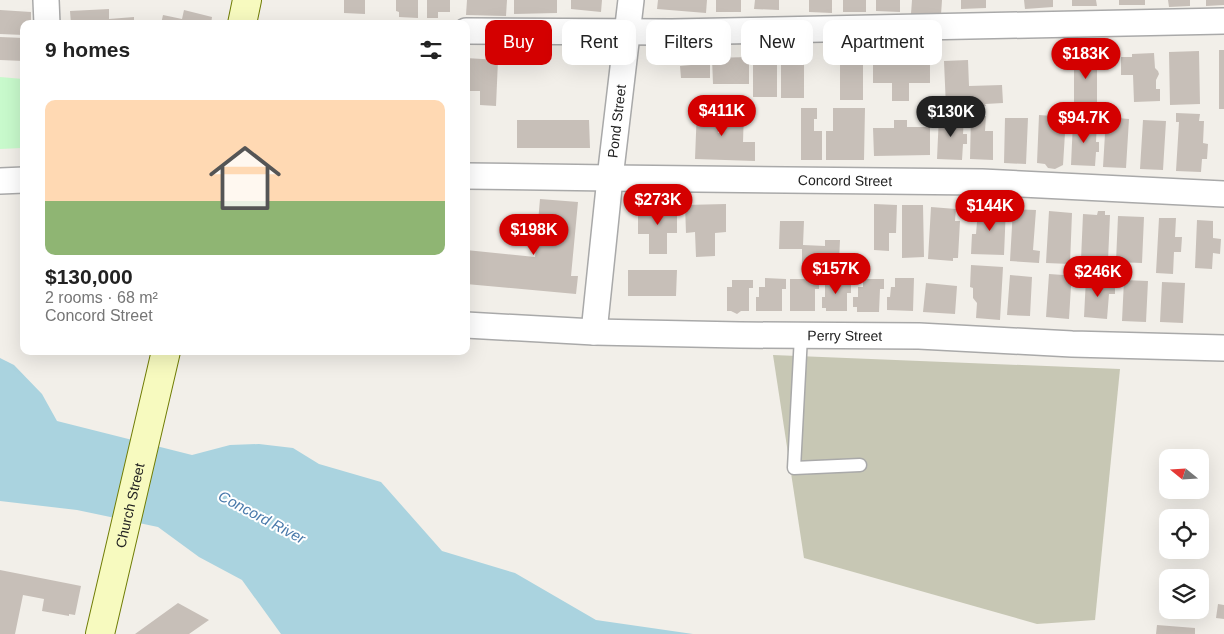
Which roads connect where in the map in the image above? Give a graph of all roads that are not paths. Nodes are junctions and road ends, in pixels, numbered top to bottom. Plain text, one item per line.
1 (46, 0) edge
2 (247, 0) edge
3 (631, 0) edge
4 (47, 20) edge
5 (243, 20) edge
6 (629, 20) edge
7 (1224, 21) edge
8 (470, 31) edge
9 (562, 32) edge
10 (636, 32) edge
11 (624, 65) edge
12 (470, 176) edge
13 (610, 178) junction
14 (20, 180) edge
15 (0, 181) edge
16 (1224, 194) edge
17 (470, 325) edge
18 (594, 332) junction
19 (801, 336) junction
20 (1224, 348) edge
21 (163, 363) edge
22 (860, 465) dead end
23 (100, 634) edge

1 - 4 street
2 - 5 main road
3 - 6 street, Pond Street
7 - 10 street
8 - 9 street
11 - 13 street, Pond Street
12 - 13 street, Concord Street
13 - 16 street, Concord Street
13 - 18 street, Pond Street
14 - 15 street
17 - 18 street, Perry Street
18 - 19 street, Perry Street
19 - 20 street, Perry Street
19 - 22 lane
21 - 23 main road, Church Street

